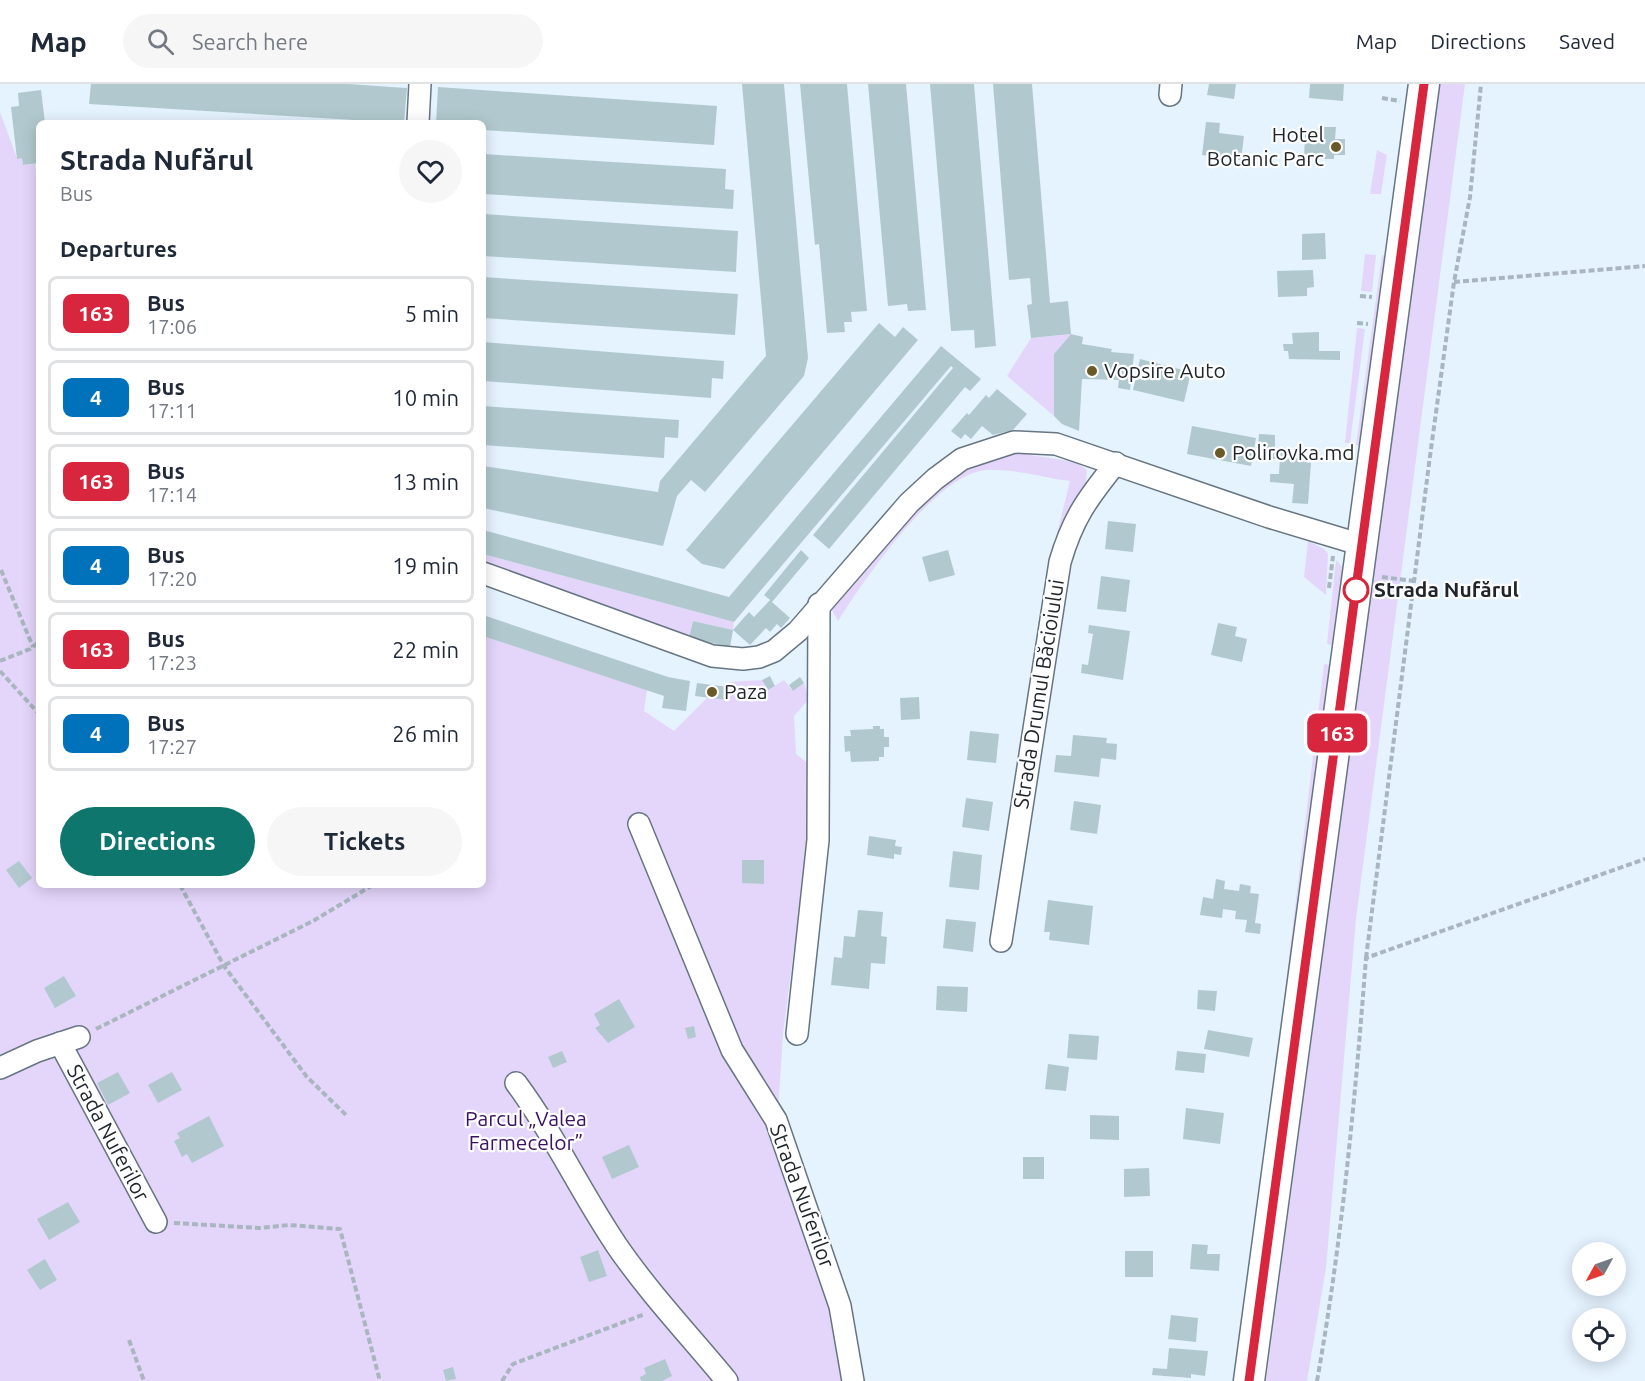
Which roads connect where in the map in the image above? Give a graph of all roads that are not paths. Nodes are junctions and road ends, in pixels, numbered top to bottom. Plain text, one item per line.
1 (420, 84) edge
2 (1424, 84) edge
3 (418, 120) edge
4 (1116, 463) junction
5 (1360, 559) junction
6 (486, 574) edge
7 (819, 604) junction
8 (639, 824) dead end
9 (1001, 940) dead end
10 (797, 1034) dead end
11 (0, 1068) edge
12 (516, 1083) dead end
13 (156, 1222) road end
14 (727, 1381) edge
15 (853, 1381) edge
16 (1249, 1381) edge

1 - 3 street
2 - 5 highway
4 - 5 street
4 - 7 street
4 - 9 street, Strada Drumul Băcioiului
5 - 16 highway
6 - 7 street
7 - 10 street
8 - 15 street, Strada Nuferilor
11 - 13 street, Strada Nuferilor
12 - 14 street

